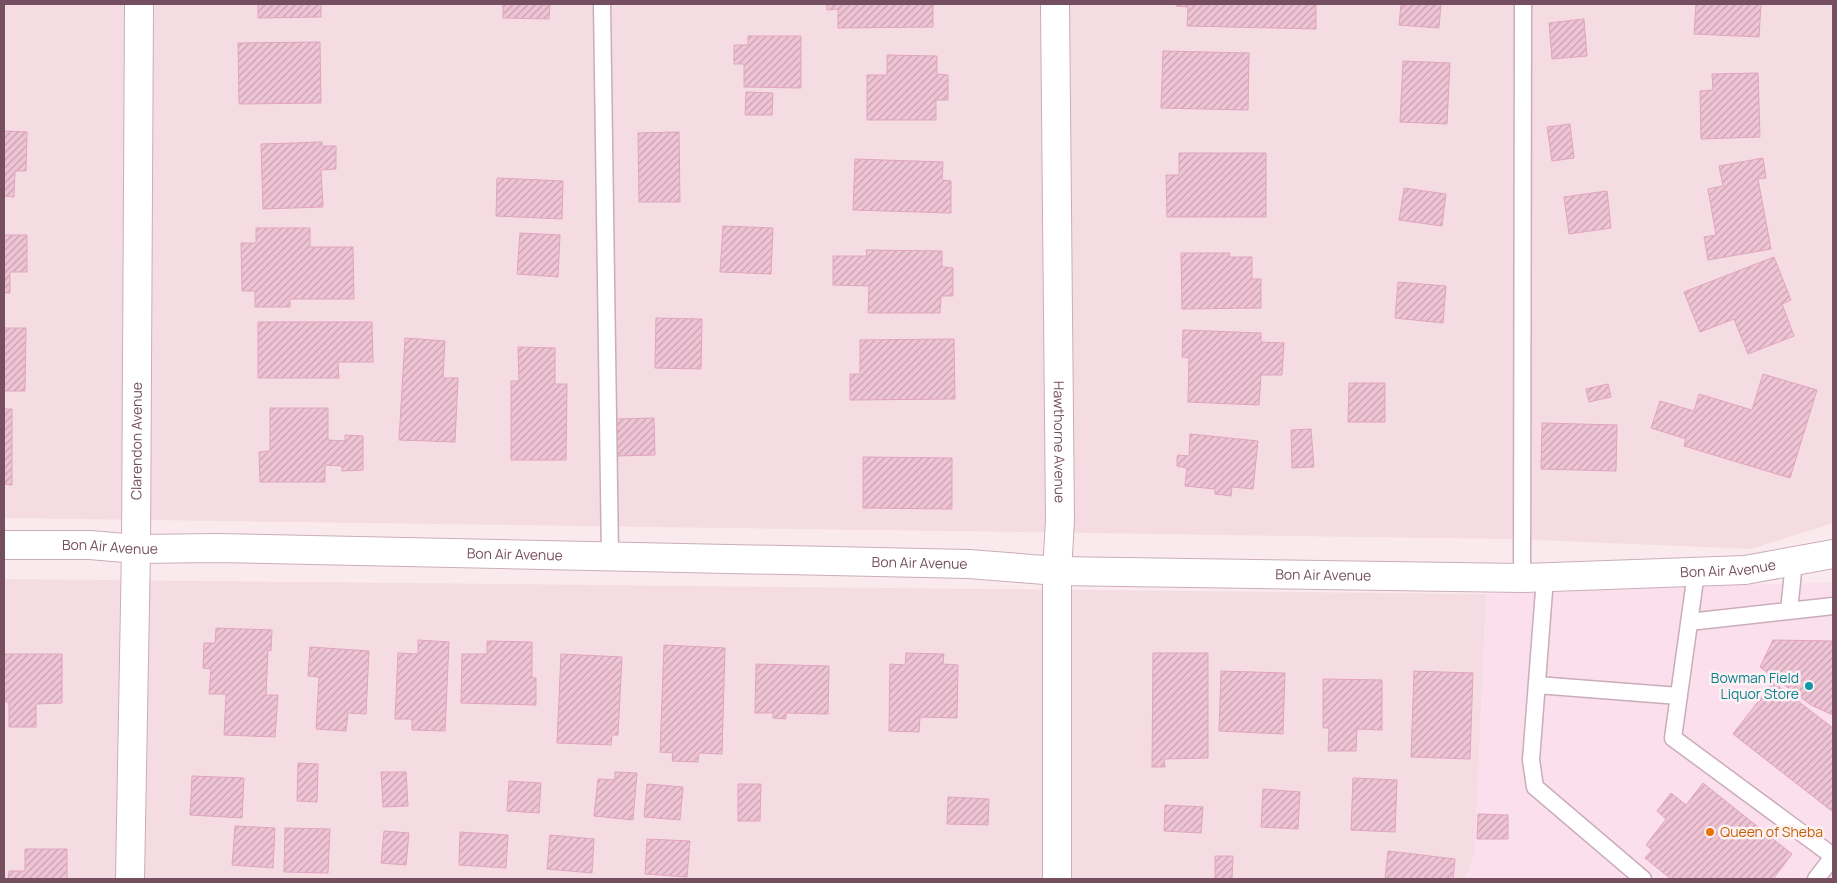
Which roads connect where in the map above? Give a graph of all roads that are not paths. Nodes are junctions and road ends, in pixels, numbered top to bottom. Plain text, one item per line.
1 (139, 4) edge
2 (602, 4) edge
3 (1055, 4) edge
4 (1523, 4) edge
5 (4, 545) edge
6 (136, 549) junction
7 (1833, 554) edge
8 (610, 556) junction
9 (1794, 562) junction
10 (1057, 571) junction
11 (1696, 573) junction
12 (1534, 578) junction
13 (1833, 606) edge
14 (1789, 611) junction
15 (1689, 622) junction
16 (1537, 684) junction
17 (1679, 696) junction
18 (1833, 856) edge
19 (130, 879) edge
20 (1057, 879) edge
21 (1643, 879) edge
22 (1816, 879) edge

1 - 6 street, Clarendon Avenue
2 - 8 lane
3 - 10 street, Hawthorne Avenue
4 - 12 lane
5 - 6 street, Bon Air Avenue
6 - 8 street, Bon Air Avenue
6 - 19 street, Clarendon Avenue
7 - 9 street, Bon Air Avenue
8 - 10 street, Bon Air Avenue
9 - 11 street, Bon Air Avenue
9 - 14 lane
10 - 12 street, Bon Air Avenue
10 - 20 street, Hawthorne Avenue
11 - 12 street, Bon Air Avenue
11 - 15 lane
12 - 16 lane
13 - 14 lane
14 - 15 lane
15 - 17 lane
16 - 17 lane
16 - 21 lane
17 - 18 lane
18 - 22 lane

